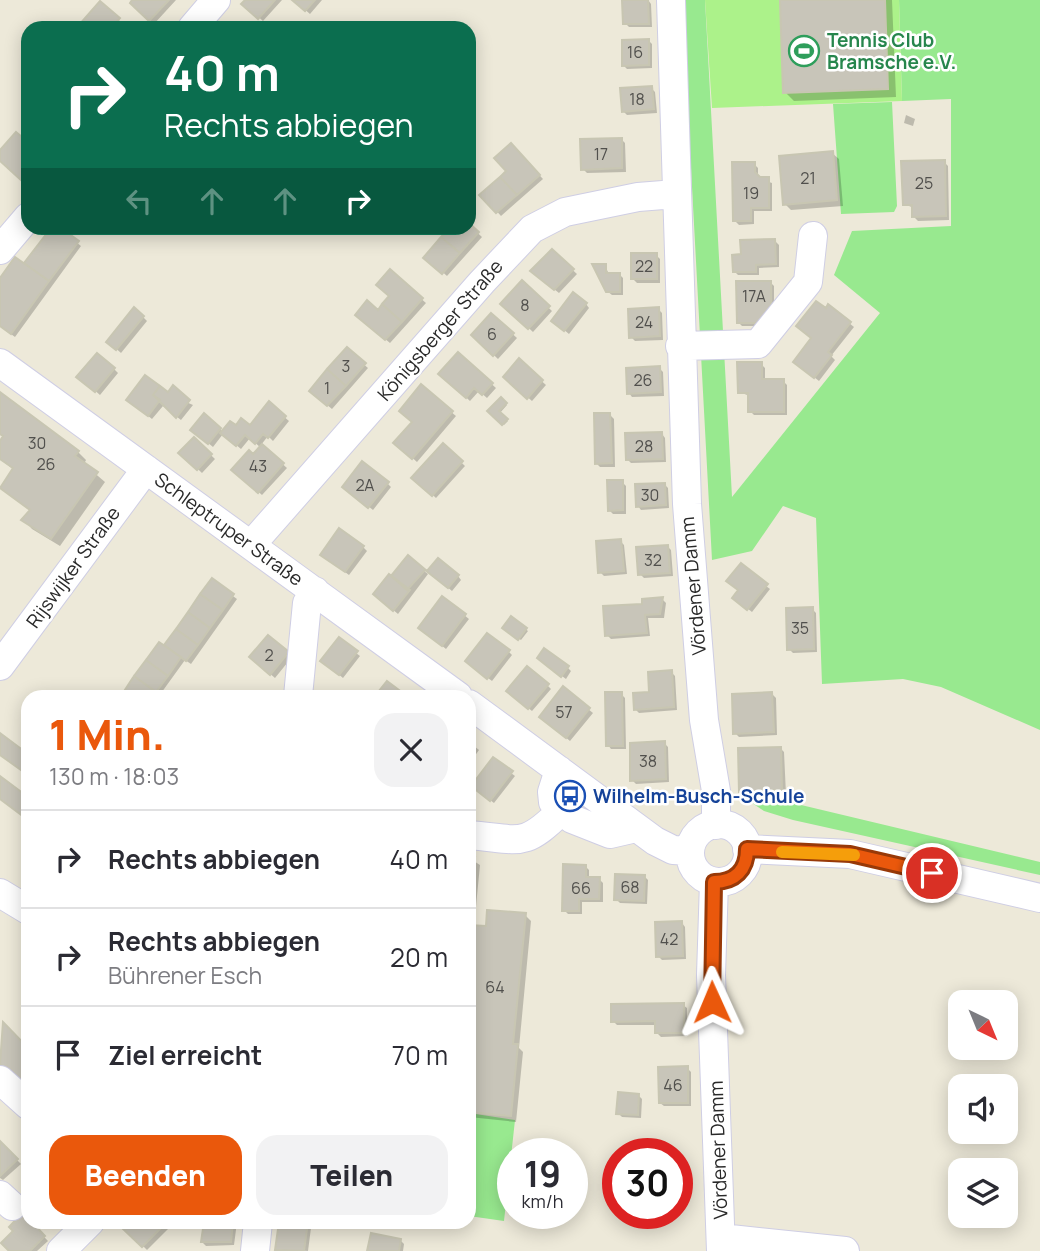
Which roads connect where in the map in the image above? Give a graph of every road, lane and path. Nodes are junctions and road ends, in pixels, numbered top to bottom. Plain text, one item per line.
1 (216, 0) edge
2 (671, 0) edge
3 (198, 21) edge
4 (676, 194) junction
5 (21, 225) edge
6 (813, 236) dead end
7 (0, 250) edge
8 (680, 346) junction
9 (0, 363) edge
10 (146, 468) junction
11 (251, 545) junction
12 (315, 591) junction
13 (0, 666) edge
14 (299, 690) edge
15 (450, 690) edge
16 (476, 709) edge
17 (559, 770) junction
18 (561, 811) junction
19 (716, 825) junction
20 (636, 828) junction
21 (476, 836) edge
22 (747, 849) junction
23 (690, 851) junction
24 (714, 882) junction
25 (0, 893) edge
26 (1040, 898) edge
27 (21, 906) edge
28 (0, 1080) edge
29 (21, 1099) edge
30 (83, 1229) edge
31 (257, 1229) edge
32 (721, 1245) edge
33 (61, 1251) edge
34 (255, 1251) edge
35 (845, 1251) edge

1 - 3 street
2 - 4 street, Vördener Damm
4 - 8 street, Vördener Damm
4 - 11 street, Königsberger Straße
5 - 7 street
6 - 8 street
8 - 19 street, Vördener Damm
9 - 10 street, Schleptruper Straße
10 - 11 street, Schleptruper Straße
10 - 13 street, Rijswijker Straße
11 - 12 street, Schleptruper Straße
12 - 14 street
12 - 15 street, Schleptruper Straße
16 - 17 street
17 - 18 street
17 - 20 street
18 - 20 street
18 - 21 street
19 - 22 street
19 - 23 street
20 - 23 street
22 - 24 street
22 - 26 street
23 - 24 street
24 - 32 street, Vördener Damm
25 - 27 street
28 - 29 street
30 - 33 street
31 - 34 street
32 - 35 street

